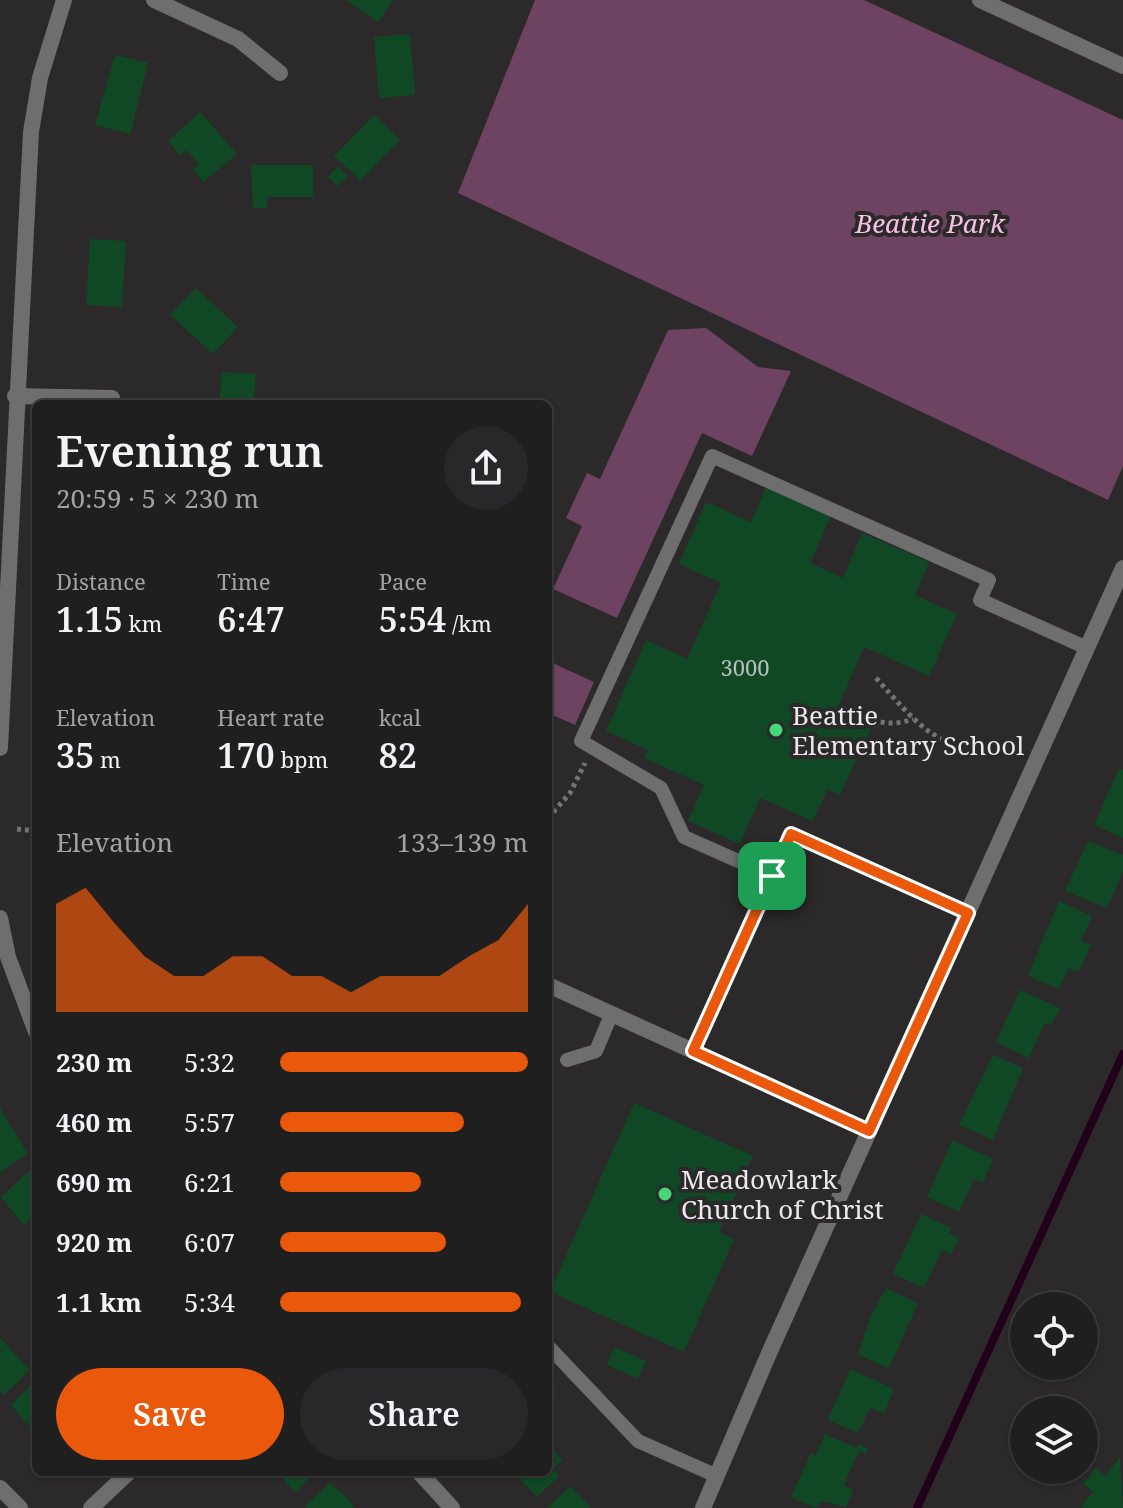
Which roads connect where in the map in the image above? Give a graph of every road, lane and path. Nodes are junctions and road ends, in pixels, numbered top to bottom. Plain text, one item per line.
1 (64, 0) edge
2 (154, 0) edge
3 (980, 0) edge
4 (1007, 6) edge
5 (1123, 66) edge
6 (280, 73) dead end
7 (15, 396) junction
8 (112, 398) dead end
9 (1123, 568) edge
10 (1087, 648) junction
11 (876, 678) dead end
12 (851, 710) dead end
13 (913, 719) junction
14 (0, 748) edge
15 (593, 748) junction
16 (995, 754) dead end
17 (552, 813) edge
18 (17, 829) dead end
19 (32, 831) edge
20 (772, 876) junction
21 (968, 913) junction
22 (0, 918) edge
23 (552, 987) edge
24 (611, 1015) junction
25 (32, 1021) edge
26 (693, 1051) junction
27 (567, 1060) dead end
28 (869, 1131) junction
29 (552, 1350) edge
30 (125, 1476) edge
31 (423, 1476) edge
32 (717, 1476) junction
33 (0, 1488) edge
34 (20, 1508) edge
35 (91, 1508) edge
36 (452, 1508) edge
37 (703, 1508) edge

1 - 7 street
2 - 6 street
3 - 4 street
4 - 5 street
7 - 8 street
7 - 14 street
9 - 10 street
10 - 15 lane
10 - 21 street
11 - 13 path
12 - 13 path
13 - 16 path
15 - 17 path
15 - 20 lane
18 - 19 path
20 - 21 lane
20 - 26 lane
21 - 28 street
22 - 25 street
23 - 24 street
24 - 26 street
24 - 27 lane
26 - 28 street
28 - 32 street
29 - 32 lane
30 - 35 street
31 - 36 street
32 - 37 street
33 - 34 street

